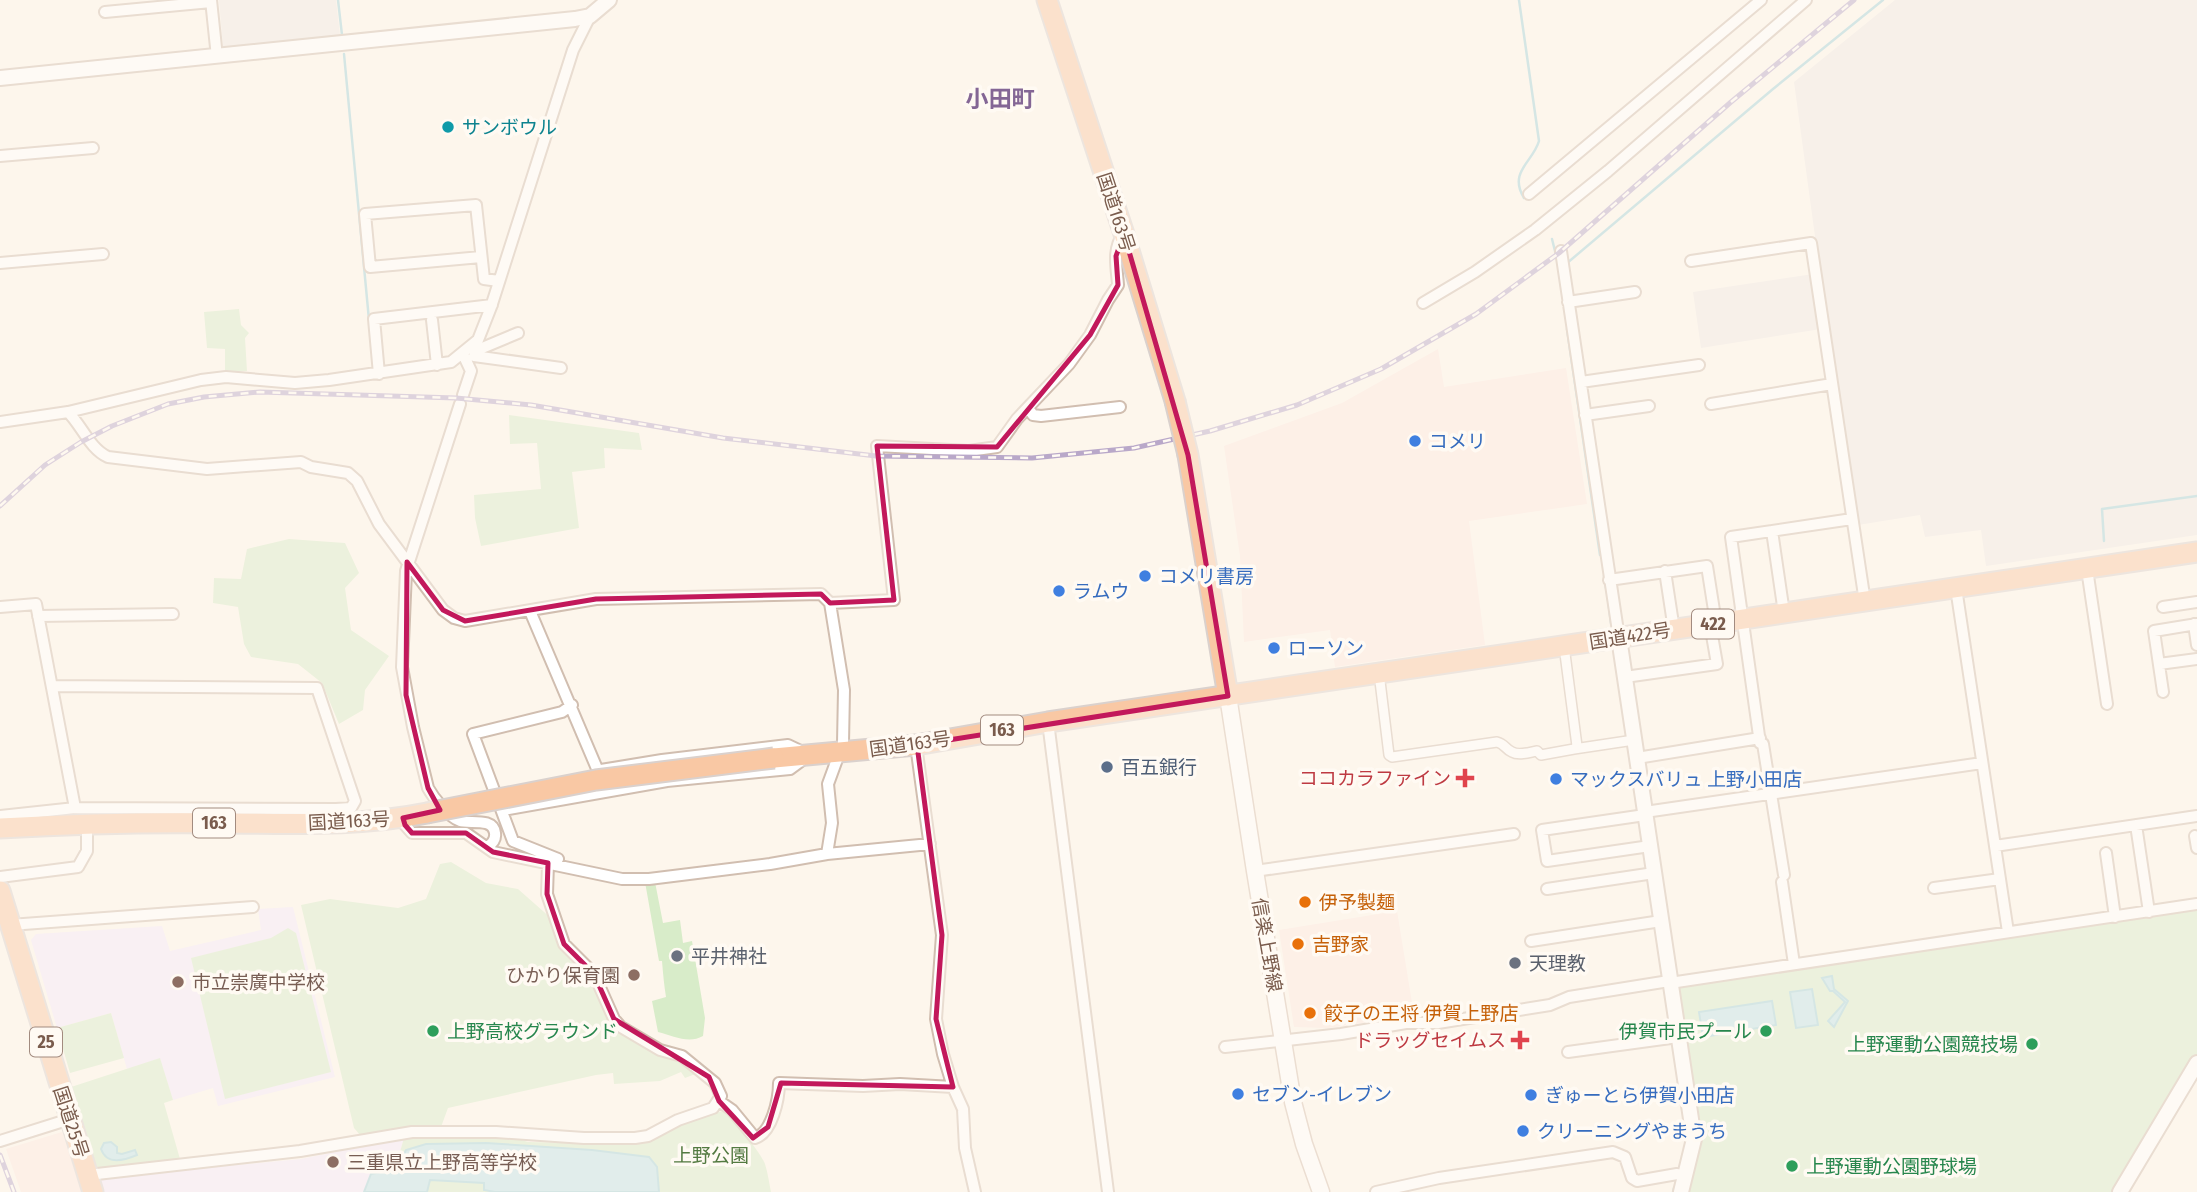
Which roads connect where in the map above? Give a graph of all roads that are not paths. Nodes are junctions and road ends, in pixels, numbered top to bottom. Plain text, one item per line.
1 (609, 0) edge
2 (1047, 0) edge
3 (1761, 0) edge
4 (1806, 0) edge
5 (211, 1) edge
6 (105, 12) dead end
7 (590, 16) junction
8 (217, 57) junction
9 (0, 78) edge
10 (93, 148) dead end
11 (0, 156) edge
12 (1529, 194) dead end
13 (1124, 234) junction
14 (103, 254) dead end
15 (481, 257) junction
16 (1562, 261) dead end
17 (1691, 261) dead end
18 (0, 263) edge
19 (499, 281) junction
20 (1634, 292) dead end
21 (1568, 302) junction
22 (1423, 303) dead end
23 (492, 305) junction
24 (432, 320) dead end
25 (518, 332) dead end
26 (471, 354) junction
27 (437, 365) junction
28 (1699, 365) dead end
29 (561, 368) dead end
30 (379, 374) junction
31 (1580, 382) junction
32 (1832, 384) junction
33 (1711, 404) dead end
34 (1649, 406) dead end
35 (1121, 407) dead end
36 (1028, 408) junction
37 (68, 412) junction
38 (1585, 415) junction
39 (0, 422) edge
40 (1852, 519) junction
41 (1772, 531) junction
42 (2197, 552) edge
43 (408, 562) junction
44 (2087, 569) junction
45 (1665, 572) junction
46 (1609, 580) junction
47 (1956, 588) junction
48 (1865, 602) junction
49 (2197, 602) edge
50 (830, 603) junction
51 (0, 607) edge
52 (2163, 607) dead end
53 (530, 611) junction
54 (1784, 613) junction
55 (173, 614) dead end
56 (38, 616) junction
57 (1742, 619) junction
58 (1713, 624) junction
59 (2195, 624) edge
60 (1674, 630) junction
61 (1619, 638) junction
62 (2197, 645) edge
63 (1564, 646) junction
64 (2197, 659) edge
65 (2159, 664) junction
66 (1379, 673) junction
67 (1625, 677) junction
68 (52, 685) junction
69 (2163, 692) dead end
70 (1228, 696) junction
71 (2107, 704) dead end
72 (572, 705) junction
73 (1048, 722) junction
74 (1760, 738) junction
75 (1634, 740) junction
76 (916, 745) junction
77 (1574, 750) junction
78 (839, 753) junction
79 (809, 755) junction
80 (1637, 758) junction
81 (1983, 763) junction
82 (598, 771) junction
83 (494, 790) junction
84 (1770, 793) junction
85 (503, 810) junction
86 (1645, 813) junction
87 (0, 816) edge
88 (81, 816) junction
89 (2197, 816) edge
90 (403, 818) junction
91 (2136, 825) junction
92 (0, 828) edge
93 (1514, 834) dead end
94 (2195, 836) dead end
95 (930, 844) junction
96 (1650, 846) junction
97 (1995, 846) junction
98 (487, 847) junction
99 (2197, 848) edge
100 (2106, 853) dead end
101 (827, 854) junction
102 (548, 863) junction
103 (1255, 871) junction
104 (1654, 873) junction
105 (598, 874) junction
106 (0, 877) edge
107 (2000, 879) junction
108 (1934, 888) dead end
109 (1547, 889) dead end
110 (0, 891) edge
111 (2197, 904) edge
112 (253, 907) dead end
113 (2149, 912) junction
114 (2115, 917) junction
115 (1661, 922) junction
116 (10, 925) junction
117 (2008, 932) junction
118 (1531, 942) dead end
119 (1794, 964) junction
120 (1670, 982) junction
121 (1678, 1037) junction
122 (1283, 1041) junction
123 (1225, 1047) dead end
124 (1568, 1052) dead end
125 (2197, 1063) edge
126 (953, 1087) junction
127 (719, 1101) junction
128 (69, 1119) junction
129 (0, 1141) edge
130 (1685, 1177) junction
131 (1440, 1178) junction
132 (90, 1184) edge
133 (975, 1192) edge
134 (1108, 1192) edge
135 (1321, 1192) edge
136 (1376, 1192) edge
137 (1441, 1192) edge
138 (1681, 1192) edge
139 (2120, 1192) edge

1 - 7 street
2 - 13 highway, 国道163号
3 - 12 street
4 - 22 street
5 - 6 street
5 - 8 street
7 - 8 street
7 - 19 street
8 - 9 street
10 - 11 street
13 - 36 street
13 - 70 highway, 国道163号, bridge
14 - 18 street
15 - 15 street
15 - 19 street
16 - 21 street
17 - 32 street
19 - 23 street
20 - 21 street
21 - 31 street
23 - 26 street
23 - 30 street
24 - 27 street
25 - 26 street
26 - 27 street
26 - 29 street
26 - 43 street
27 - 30 street
28 - 31 street
30 - 37 street
31 - 38 street
32 - 33 street
32 - 40 street
34 - 38 street
35 - 36 street
36 - 50 street
37 - 39 street
37 - 43 street
38 - 46 street
40 - 41 street
40 - 48 street
41 - 54 street
41 - 57 street
42 - 44 highway, 国道422号 / 422
43 - 53 street
43 - 98 street
44 - 47 highway, 国道422号 / 422
44 - 71 street
45 - 46 street
45 - 58 street
45 - 60 street
46 - 61 street
47 - 48 highway, 国道422号 / 422
47 - 81 street
48 - 54 highway, 国道422号 / 422
49 - 52 street
50 - 53 street
50 - 78 street
51 - 56 street
53 - 72 street
54 - 57 highway, 国道422号 / 422
55 - 56 street
56 - 68 street
57 - 58 highway, 国道422号 / 422
57 - 74 street
58 - 60 highway, 国道422号 / 422
58 - 67 street
59 - 62 street
59 - 65 street
60 - 61 highway, 国道422号 / 422
61 - 63 highway, 国道422号 / 422
61 - 67 street
63 - 66 highway, 国道422号 / 422
63 - 77 street
64 - 65 street
65 - 69 street
66 - 70 highway, 国道422号 / 422
66 - 77 street
67 - 75 street
68 - 88 street
68 - 88 street
70 - 73 highway, 国道163号 / 163
70 - 103 main road, 信楽上野線
72 - 82 street
72 - 83 street
73 - 76 highway, 国道163号 / 163
73 - 134 street
74 - 80 street
74 - 84 street
75 - 77 street
75 - 80 street
76 - 78 highway, 国道163号 / 163
76 - 95 street
78 - 79 highway, 国道163号 / 163
78 - 101 street
79 - 82 street
79 - 85 street
79 - 90 highway, 国道163号 / 163, bridge
80 - 86 street
81 - 84 street
81 - 97 street
82 - 83 street
83 - 85 street
84 - 86 street
84 - 119 street
85 - 105 street
86 - 96 street
86 - 96 street
87 - 88 street
88 - 90 highway, 国道163号 / 163
88 - 92 highway, 国道163号 / 163
88 - 106 street
89 - 91 street
90 - 98 street
91 - 97 street
91 - 113 street
93 - 103 street
94 - 99 street
95 - 101 street
95 - 126 street
96 - 104 street
97 - 107 street
98 - 102 street
100 - 114 street
101 - 105 street
102 - 105 street
102 - 127 street
103 - 122 main road, 信楽上野線
104 - 109 street
104 - 115 street
107 - 108 street
107 - 117 street
110 - 116 highway, 国道25号 / 25
111 - 113 street
112 - 116 street
113 - 114 street
114 - 117 street
115 - 118 street
115 - 120 street
116 - 128 highway, 国道25号 / 25
117 - 119 street
119 - 120 street
120 - 121 street
120 - 122 street
121 - 124 street
121 - 130 street
122 - 123 street
122 - 135 main road, 信楽上野線
125 - 139 street
126 - 127 street
126 - 133 street
127 - 132 street
128 - 129 street
128 - 132 highway, 国道25号 / 25
130 - 131 street
130 - 138 street
131 - 136 street
131 - 137 street

